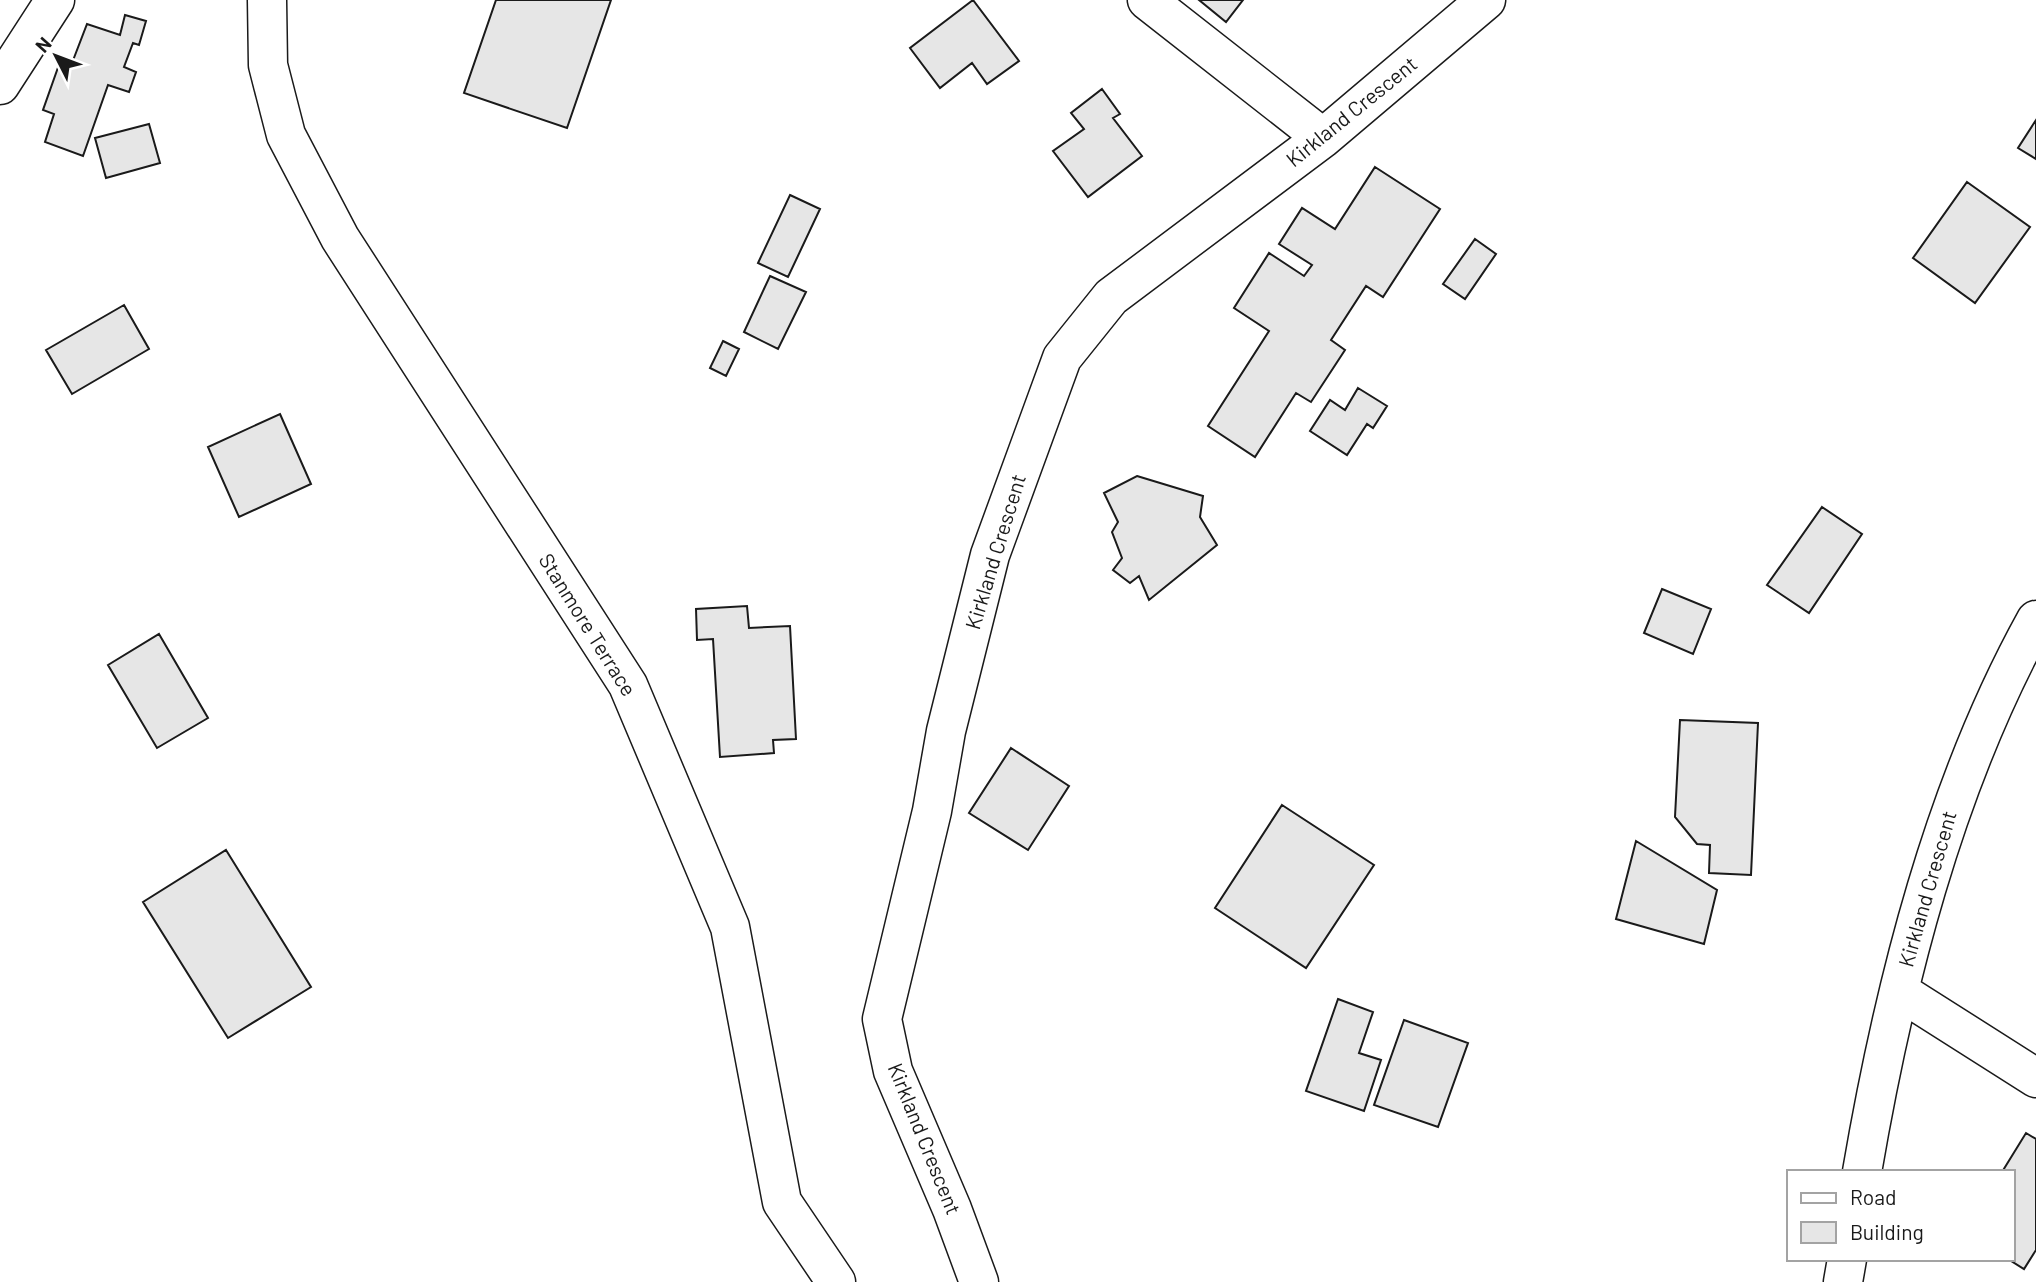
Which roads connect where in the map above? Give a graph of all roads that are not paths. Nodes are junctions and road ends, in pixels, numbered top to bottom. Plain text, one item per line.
1 (55, 0) edge
2 (267, 0) edge
3 (1147, 0) edge
4 (1486, 0) edge
5 (0, 85) edge
6 (1323, 138) junction
7 (2036, 620) edge
8 (1899, 991) junction
9 (2036, 1078) edge
10 (1862, 1170) edge
11 (1847, 1261) edge
12 (836, 1282) edge
13 (979, 1282) edge
14 (1843, 1282) edge

1 - 5 street
2 - 12 street, Stanmore Terrace
3 - 6 street
4 - 6 street, Kirkland Crescent
6 - 13 street, Kirkland Crescent
7 - 8 street, Kirkland Crescent
8 - 9 street
8 - 10 street, Kirkland Crescent
11 - 14 street

